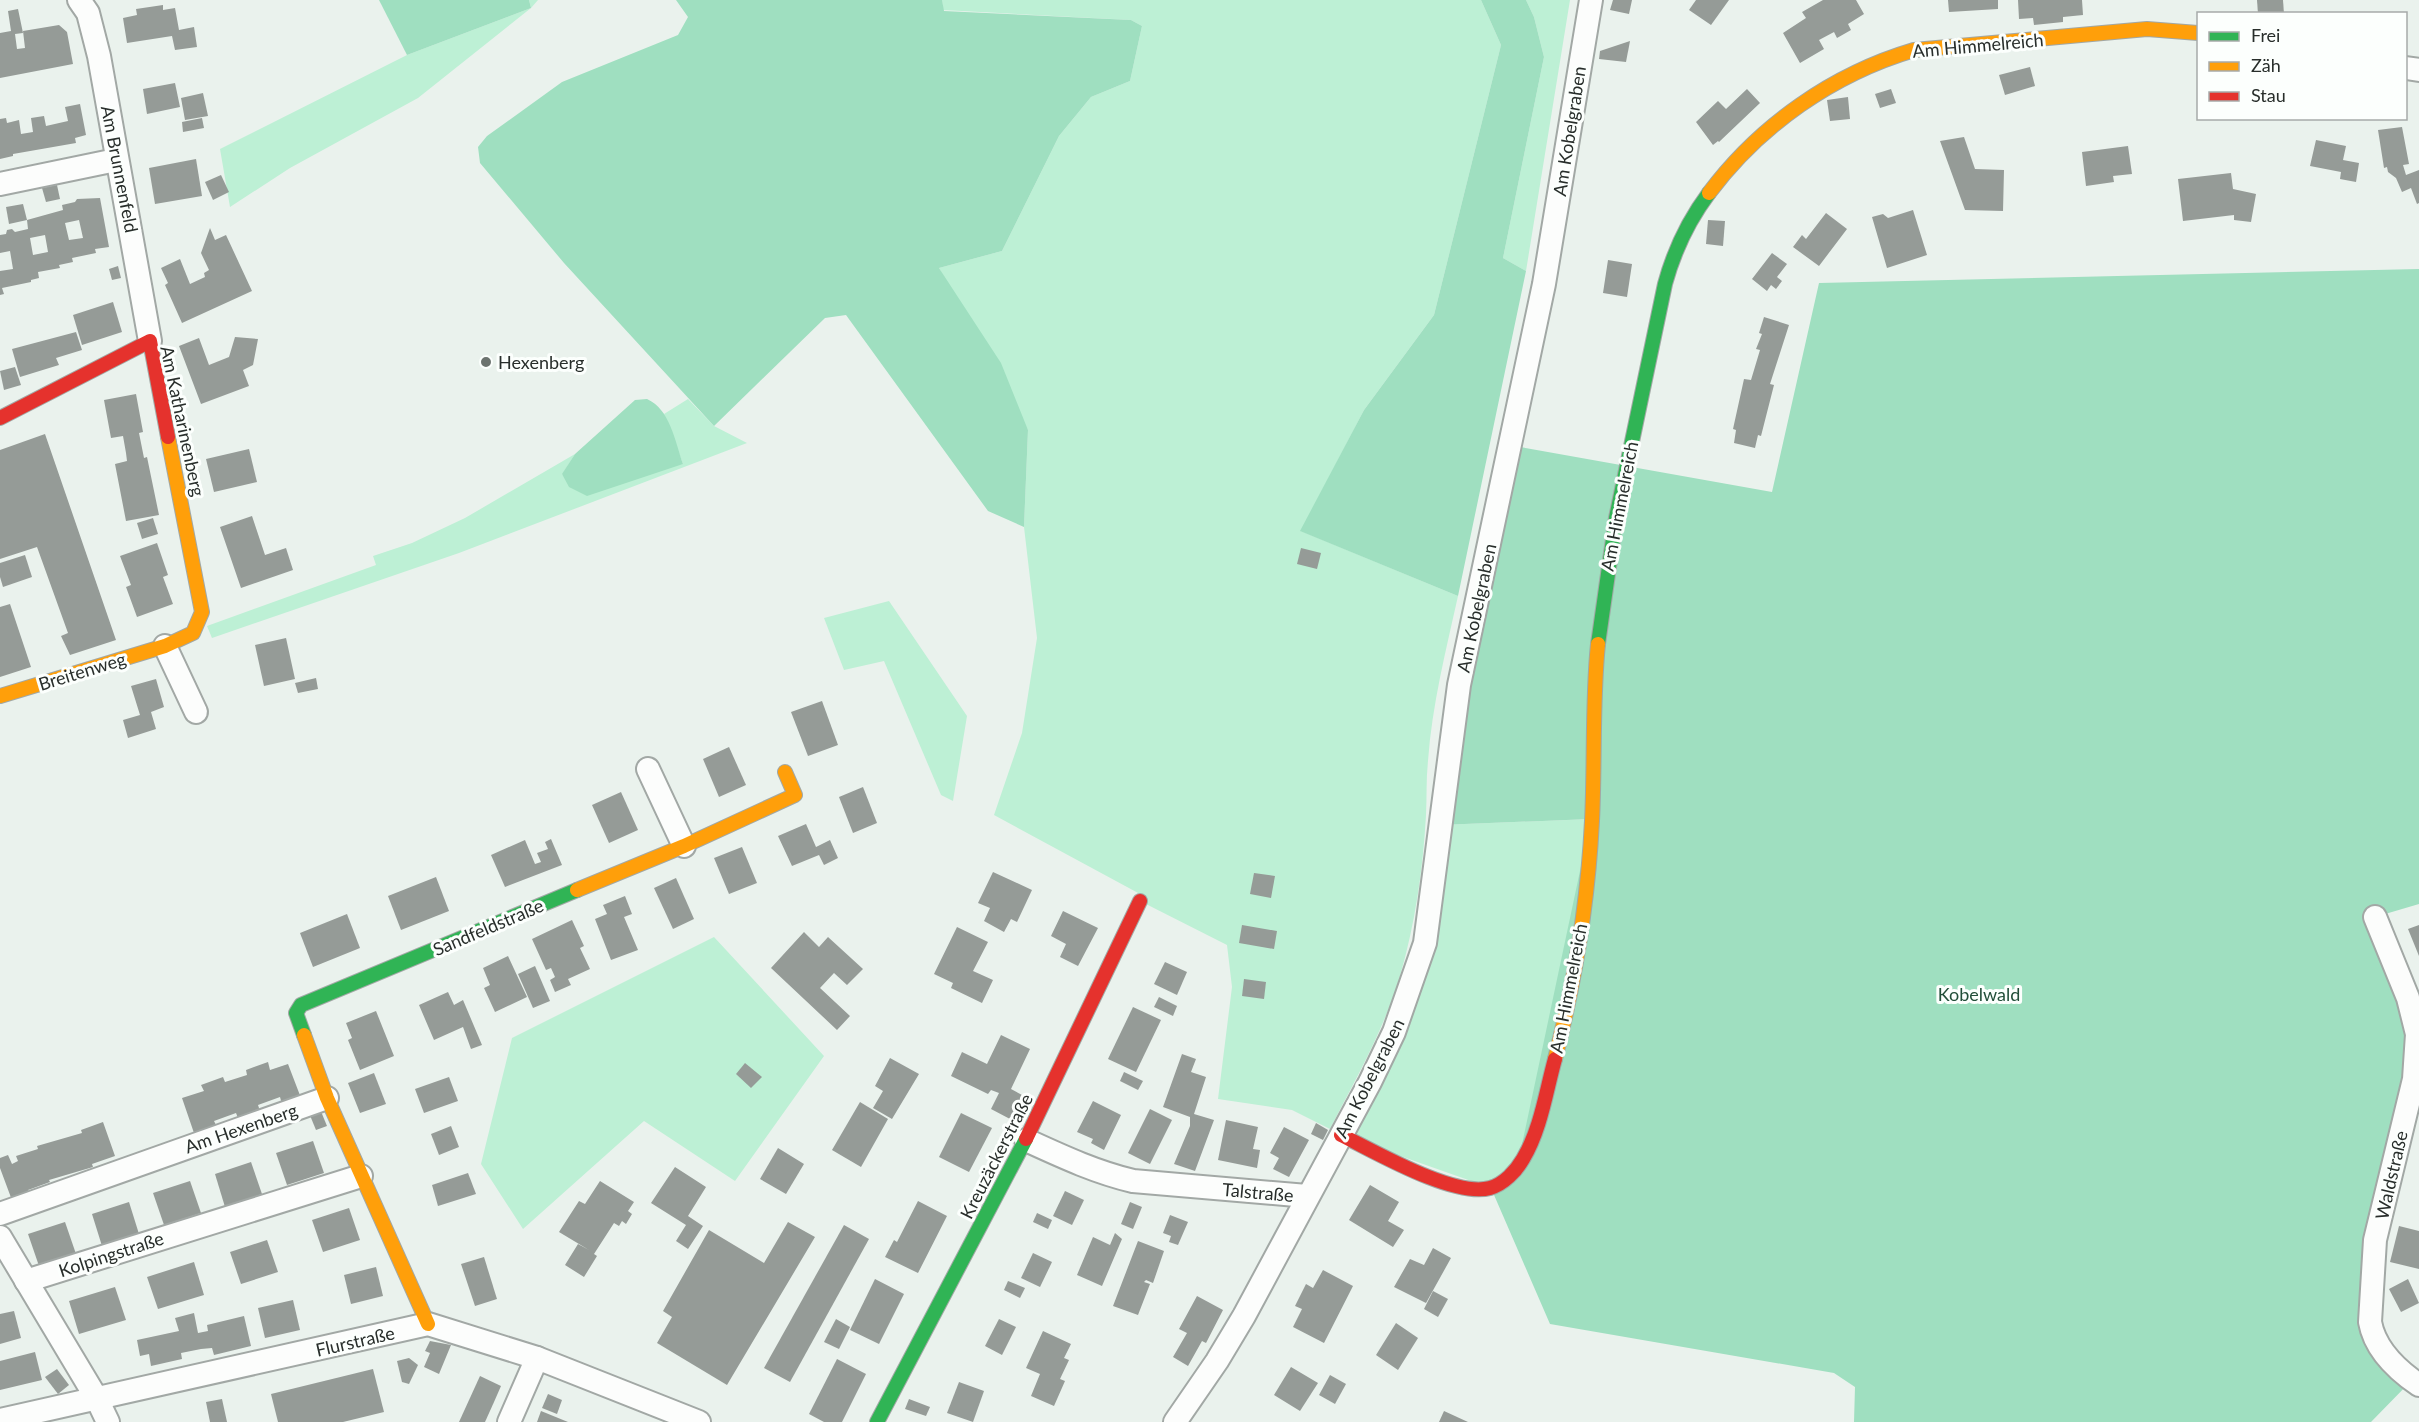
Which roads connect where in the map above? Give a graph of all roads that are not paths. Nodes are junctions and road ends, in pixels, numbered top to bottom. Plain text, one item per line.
1 (79, 0) edge
2 (1591, 0) edge
3 (2197, 33) edge
4 (116, 160) junction
5 (0, 184) edge
6 (150, 341) junction
7 (0, 418) edge
8 (193, 633) joint
9 (165, 646) junction
10 (0, 696) edge
11 (196, 712) dead end
12 (648, 769) dead end
13 (785, 772) dead end
14 (684, 846) junction
15 (1140, 902) dead end
16 (2374, 917) dead end
17 (327, 1098) junction
18 (1341, 1135) junction
19 (1026, 1140) junction
20 (361, 1176) junction
21 (1307, 1196) junction
22 (0, 1214) edge
23 (0, 1237) edge
24 (26, 1281) junction
25 (428, 1324) junction
26 (537, 1358) junction
27 (2419, 1385) edge
28 (97, 1399) junction
29 (0, 1420) edge
30 (108, 1422) edge
31 (509, 1422) edge
32 (699, 1422) edge
33 (877, 1422) edge
34 (1175, 1422) edge

1 - 4 street, Am Brunnenfeld
2 - 18 street, Am Kobelgraben
3 - 18 street, Am Himmelreich
4 - 5 street
4 - 6 street, Am Brunnenfeld
6 - 7 street, Am Katharinenberg
6 - 8 street, Am Katharinenberg
8 - 9 street, Breitenweg
9 - 10 street, Breitenweg
9 - 11 street
12 - 14 street
13 - 14 street, Sandfeldstraße
14 - 17 street, Sandfeldstraße
15 - 19 street, Kreuzäckerstraße
16 - 27 street, Waldstraße
17 - 20 street
17 - 22 street, Am Hexenberg
18 - 21 street, Am Kobelgraben
19 - 21 street, Talstraße
19 - 33 street, Kreuzäckerstraße
20 - 24 street, Kolpingstraße
20 - 25 street
21 - 34 street, Talstraße
23 - 24 street
24 - 28 street
25 - 26 street
25 - 28 street, Flurstraße
26 - 31 street
26 - 32 street
28 - 29 street, Flurstraße
28 - 30 street

